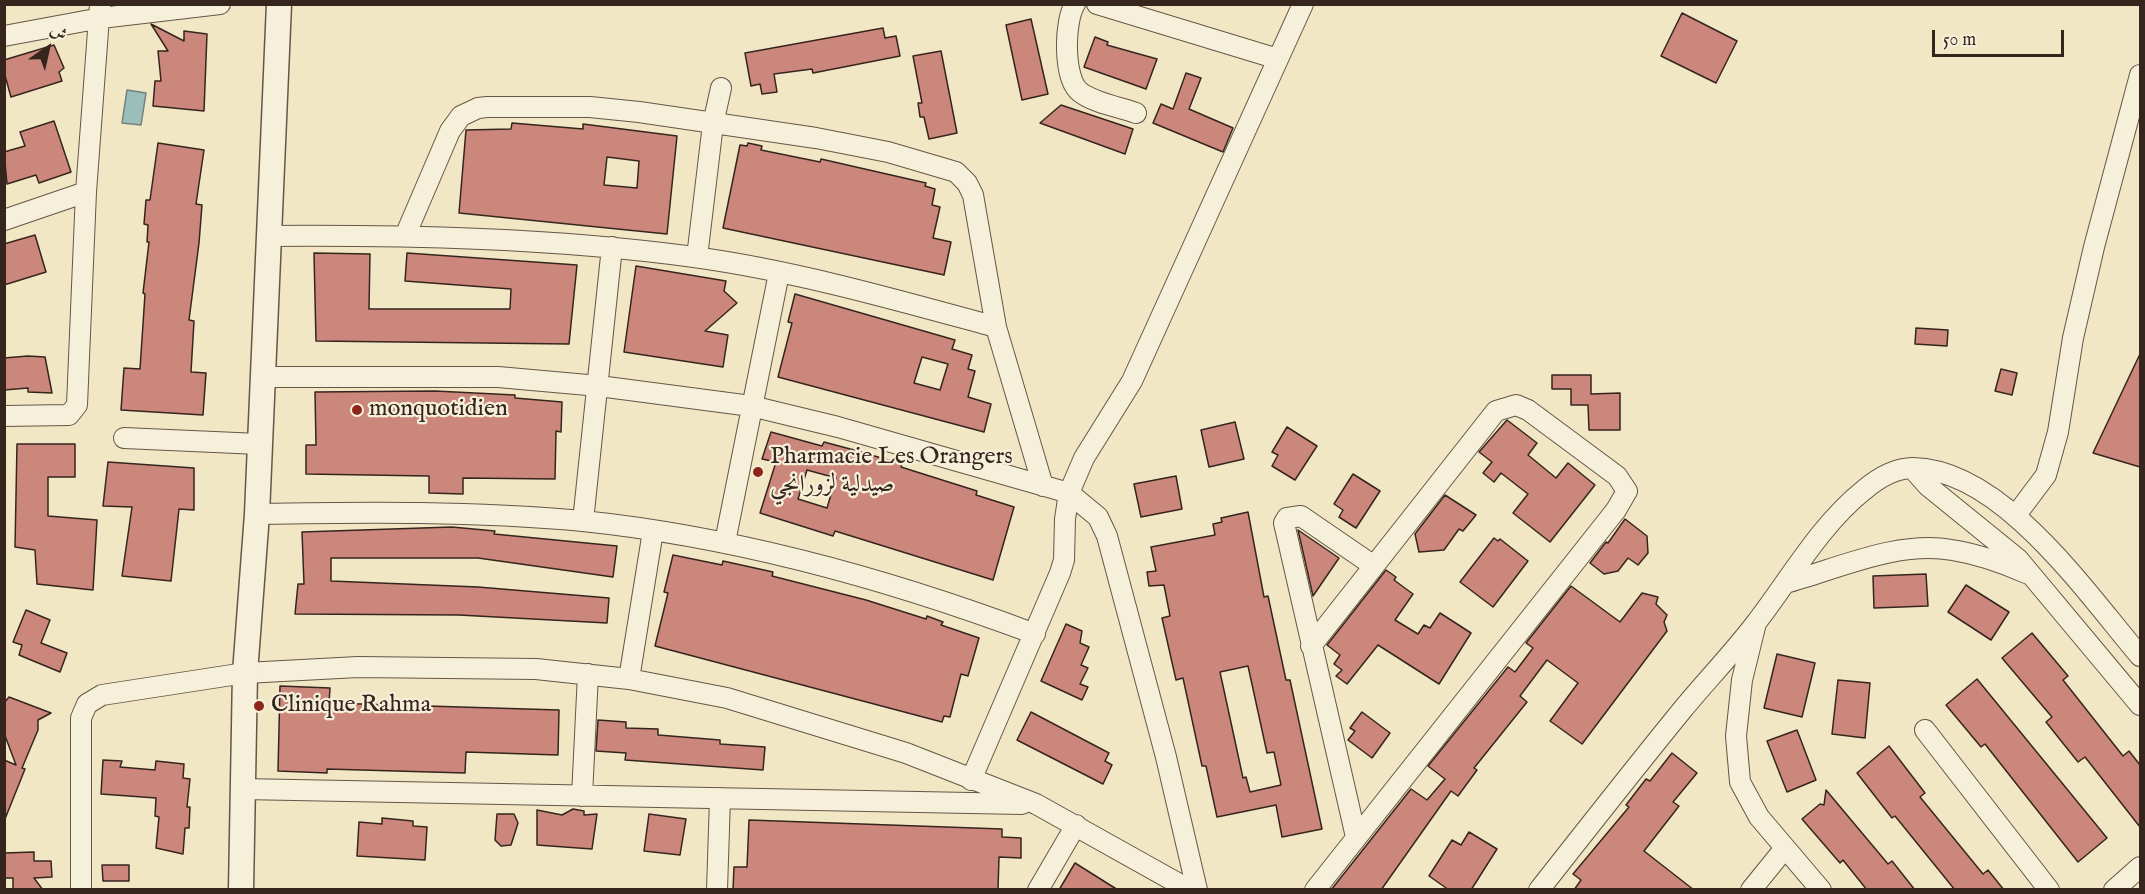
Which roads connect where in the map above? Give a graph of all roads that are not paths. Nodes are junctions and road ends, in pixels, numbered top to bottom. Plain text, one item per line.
1 (220, 4) edge
2 (279, 4) edge
3 (1075, 4) edge
4 (1097, 4) edge
5 (1303, 4) edge
6 (100, 11) edge
7 (4, 36) edge
8 (1278, 59) junction
9 (2140, 75) edge
10 (721, 88) dead end
11 (1136, 113) dead end
12 (713, 124) junction
13 (86, 192) junction
14 (4, 220) edge
15 (267, 236) junction
16 (405, 236) junction
17 (612, 248) junction
18 (697, 257) junction
19 (779, 273) junction
20 (996, 327) junction
21 (261, 377) junction
22 (599, 386) junction
23 (751, 406) junction
24 (4, 416) edge
25 (124, 438) dead end
26 (259, 444) junction
27 (1912, 468) junction
28 (1043, 486) junction
29 (1069, 494) junction
30 (256, 514) junction
31 (2016, 515) junction
32 (583, 521) junction
33 (653, 531) junction
34 (725, 542) junction
35 (1374, 566) junction
36 (2029, 574) junction
37 (1785, 583) junction
38 (1757, 622) junction
39 (1035, 634) junction
40 (1311, 646) junction
41 (2140, 656) edge
42 (245, 673) junction
43 (588, 675) junction
44 (630, 679) junction
45 (2140, 705) edge
46 (1925, 730) dead end
47 (972, 780) junction
48 (242, 789) junction
49 (582, 796) junction
50 (720, 798) junction
51 (1036, 804) junction
52 (1076, 825) junction
53 (1356, 837) junction
54 (1785, 848) junction
55 (2140, 867) edge
56 (81, 890) edge
57 (241, 890) edge
58 (717, 890) edge
59 (1038, 890) edge
60 (1190, 890) edge
61 (1197, 890) edge
62 (1315, 890) edge
63 (1539, 890) edge
64 (1751, 890) edge
65 (1821, 890) edge
66 (2049, 890) edge
67 (2114, 890) edge

1 - 6 street
2 - 15 street
3 - 11 street
4 - 8 street
5 - 8 street
6 - 7 street
6 - 13 street
8 - 29 street
9 - 31 street
10 - 12 street
12 - 16 street
12 - 18 street
12 - 20 street
13 - 14 street
13 - 24 street
15 - 16 street
15 - 21 street
16 - 17 street
17 - 18 street
17 - 22 street
18 - 19 street
19 - 20 street
19 - 23 street
20 - 28 street
21 - 22 street
21 - 26 street
22 - 23 street
22 - 32 street
23 - 28 street
23 - 34 street
25 - 26 street
26 - 30 street
27 - 31 street
27 - 36 street
27 - 37 street
28 - 29 street
29 - 39 street
29 - 61 street
30 - 32 street
30 - 42 street
31 - 41 street
32 - 33 street
33 - 34 street
33 - 44 street
34 - 39 street
35 - 40 street
35 - 40 street
35 - 53 street
36 - 37 street
36 - 45 street
37 - 38 street
38 - 54 street
38 - 63 street
39 - 47 street
40 - 53 street
42 - 43 street
42 - 48 street
42 - 56 street
43 - 44 street
43 - 49 street
44 - 47 street
46 - 66 street
47 - 51 street
48 - 49 street
48 - 57 street
49 - 50 street
50 - 51 street
50 - 58 street
51 - 52 street
52 - 59 street
52 - 60 street
53 - 62 street
54 - 64 street
54 - 65 street
55 - 67 street

